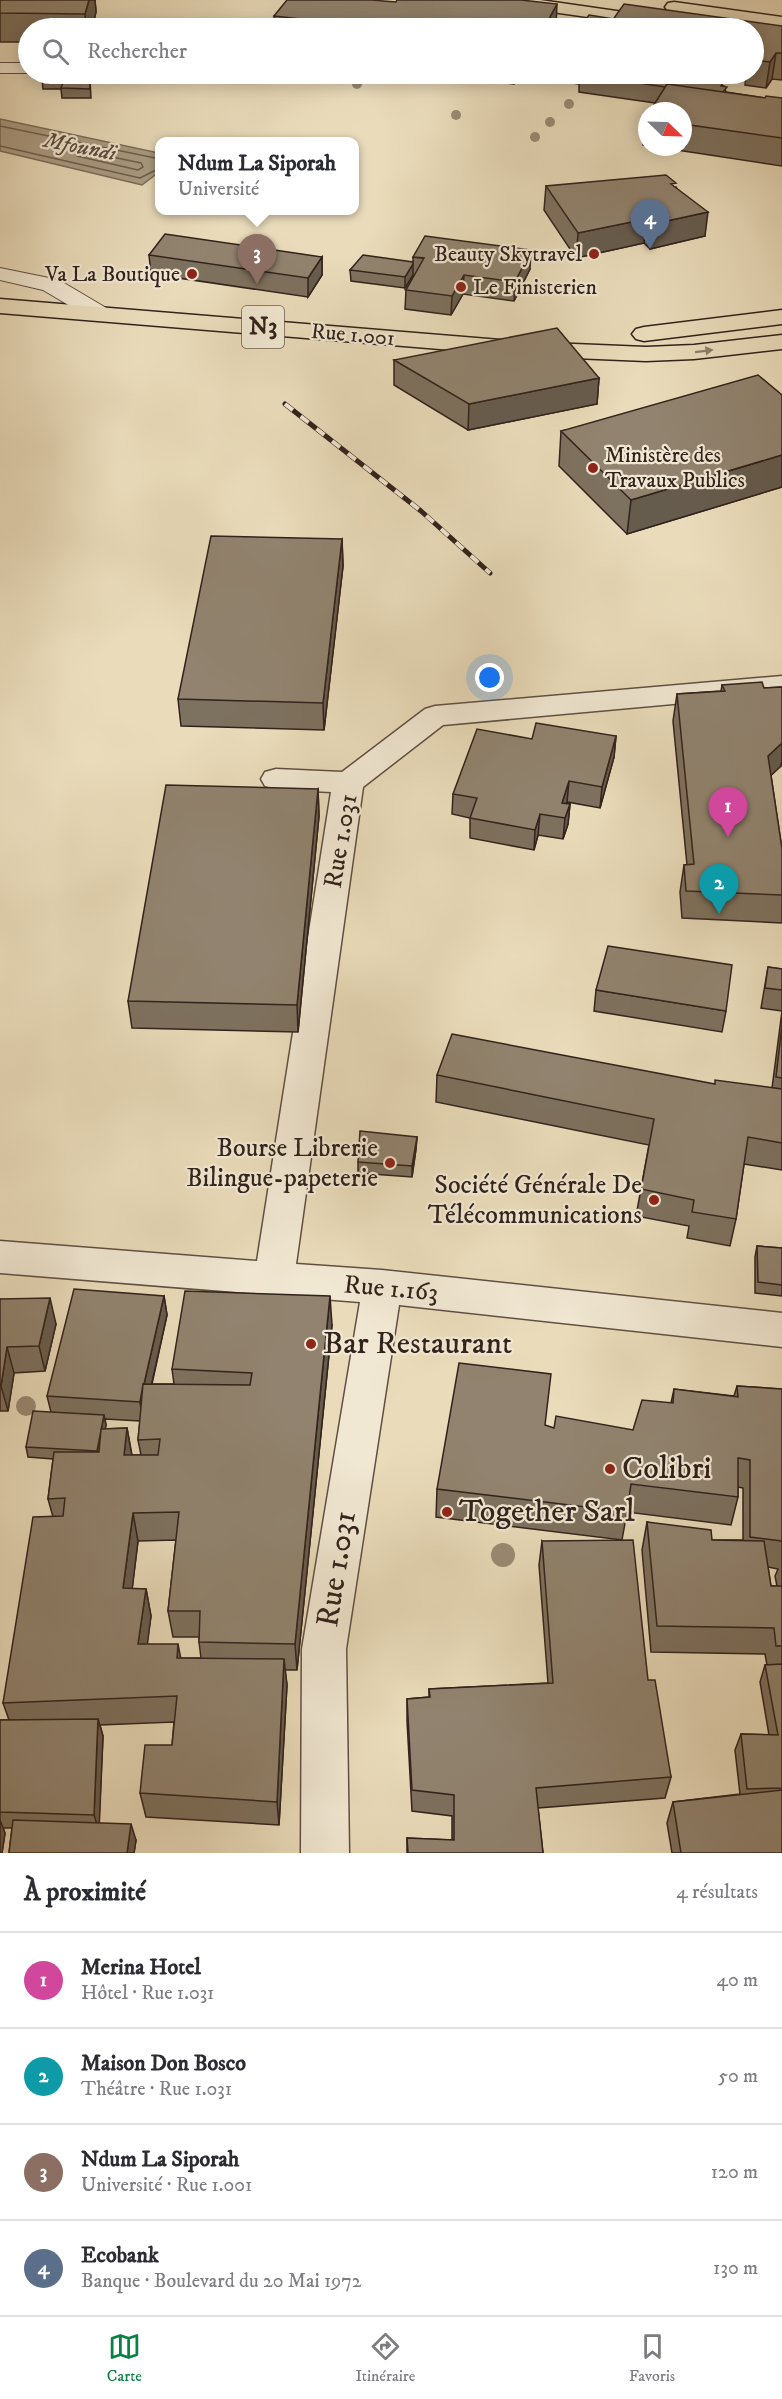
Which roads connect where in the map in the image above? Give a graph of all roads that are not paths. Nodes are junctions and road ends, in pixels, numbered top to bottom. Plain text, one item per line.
1 (502, 0) edge
2 (622, 0) edge
3 (629, 18) edge
4 (753, 18) edge
5 (764, 20) edge
6 (782, 22) edge
7 (764, 38) edge
8 (782, 40) edge
9 (0, 68) edge
10 (18, 68) edge
11 (0, 274) edge
12 (0, 306) edge
13 (100, 314) junction
14 (782, 317) edge
15 (782, 342) edge
16 (526, 349) junction
17 (782, 685) edge
18 (276, 779) dead end
19 (348, 783) junction
20 (0, 1257) edge
21 (274, 1279) junction
22 (382, 1287) junction
23 (782, 1330) edge
24 (325, 1853) edge

1 - 3 main road
2 - 4 main road
5 - 6 main road
7 - 8 main road
9 - 10 lane
11 - 13 lane
12 - 13 main road, Rue 1.001 / N3
13 - 16 main road, Rue 1.001 / N3
14 - 16 main road, N3
16 -> 15 main road, N3
17 - 19 street, Rue 1.031
18 - 19 street
19 - 21 street, Rue 1.031
20 - 21 street, Rue 1.163
21 - 22 street, Rue 1.163
22 - 23 street, Rue 1.163
22 - 24 street, Rue 1.031

